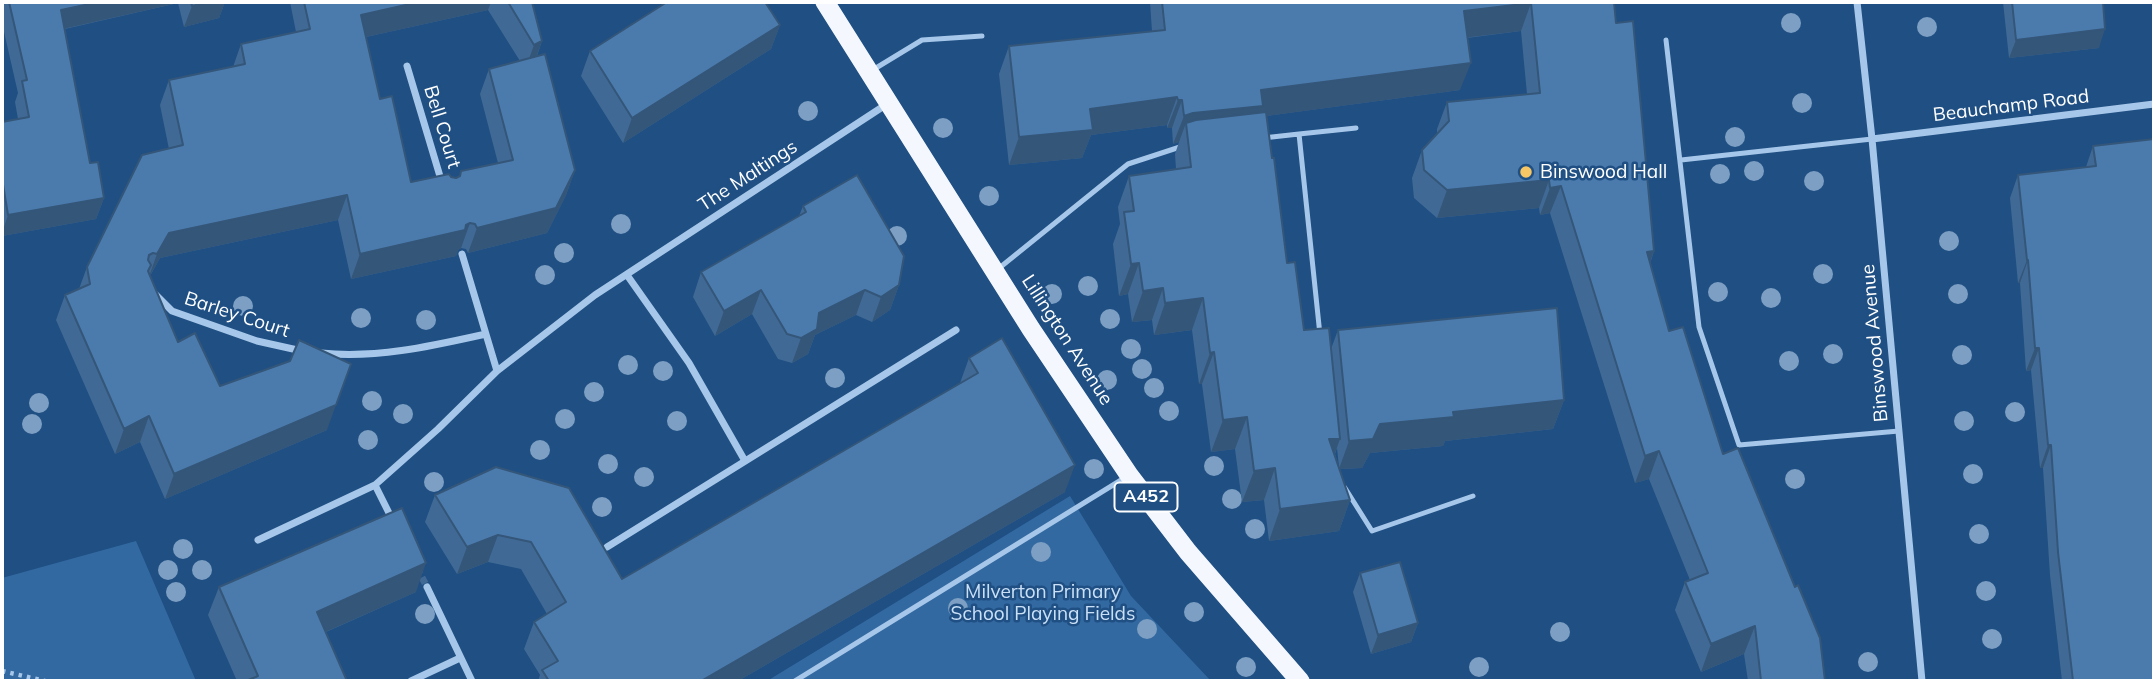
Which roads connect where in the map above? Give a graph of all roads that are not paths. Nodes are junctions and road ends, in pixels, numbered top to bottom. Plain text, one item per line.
1 (825, 2) edge
2 (1857, 2) edge
3 (982, 36) dead end
4 (1666, 40) dead end
5 (407, 66) dead end
6 (868, 72) junction
7 (888, 103) junction
8 (2154, 104) edge
9 (1356, 128) dead end
10 (1299, 134) junction
11 (1260, 138) edge
12 (1872, 139) junction
13 (1196, 145) edge
14 (1681, 160) junction
15 (446, 197) edge
16 (462, 254) edge
17 (995, 272) junction
18 (627, 275) junction
19 (145, 284) edge
20 (956, 330) dead end
21 (486, 334) junction
22 (1320, 336) edge
23 (306, 351) edge
24 (316, 352) edge
25 (497, 371) junction
26 (1899, 431) junction
27 (744, 461) junction
28 (1129, 475) junction
29 (1340, 481) edge
30 (375, 485) junction
31 (1473, 496) dead end
32 (393, 521) edge
33 (258, 540) dead end
34 (607, 547) edge
35 (427, 587) tunnel mouth
36 (460, 658) junction
37 (411, 681) edge
38 (472, 681) edge
39 (795, 681) edge
40 (1300, 681) edge
41 (1922, 681) edge

1 - 6 highway, Lillington Avenue / A452
2 - 12 street, Binswood Avenue
3 - 6 lane
4 - 14 lane
5 - 15 street, Bell Court
6 - 7 highway, Lillington Avenue / A452
7 - 17 highway, Lillington Avenue / A452
7 - 18 street, The Maltings
8 - 12 street, Beauchamp Road
9 - 10 lane
10 - 11 lane
10 - 22 lane
12 - 14 lane
12 - 26 street, Binswood Avenue
13 - 17 lane
14 - 26 lane
16 - 21 street
17 - 28 highway, Lillington Avenue / A452
18 - 25 street, The Maltings
18 - 27 street
19 - 23 street, Barley Court
20 - 27 street
21 - 24 street
21 - 25 street
25 - 30 street, The Maltings
26 - 41 street, Binswood Avenue
27 - 34 street
28 - 39 lane
28 - 40 highway, Lillington Avenue / A452
29 - 31 lane
30 - 32 street
30 - 33 street, The Maltings
35 - 36 street
36 - 37 street
36 - 38 street

